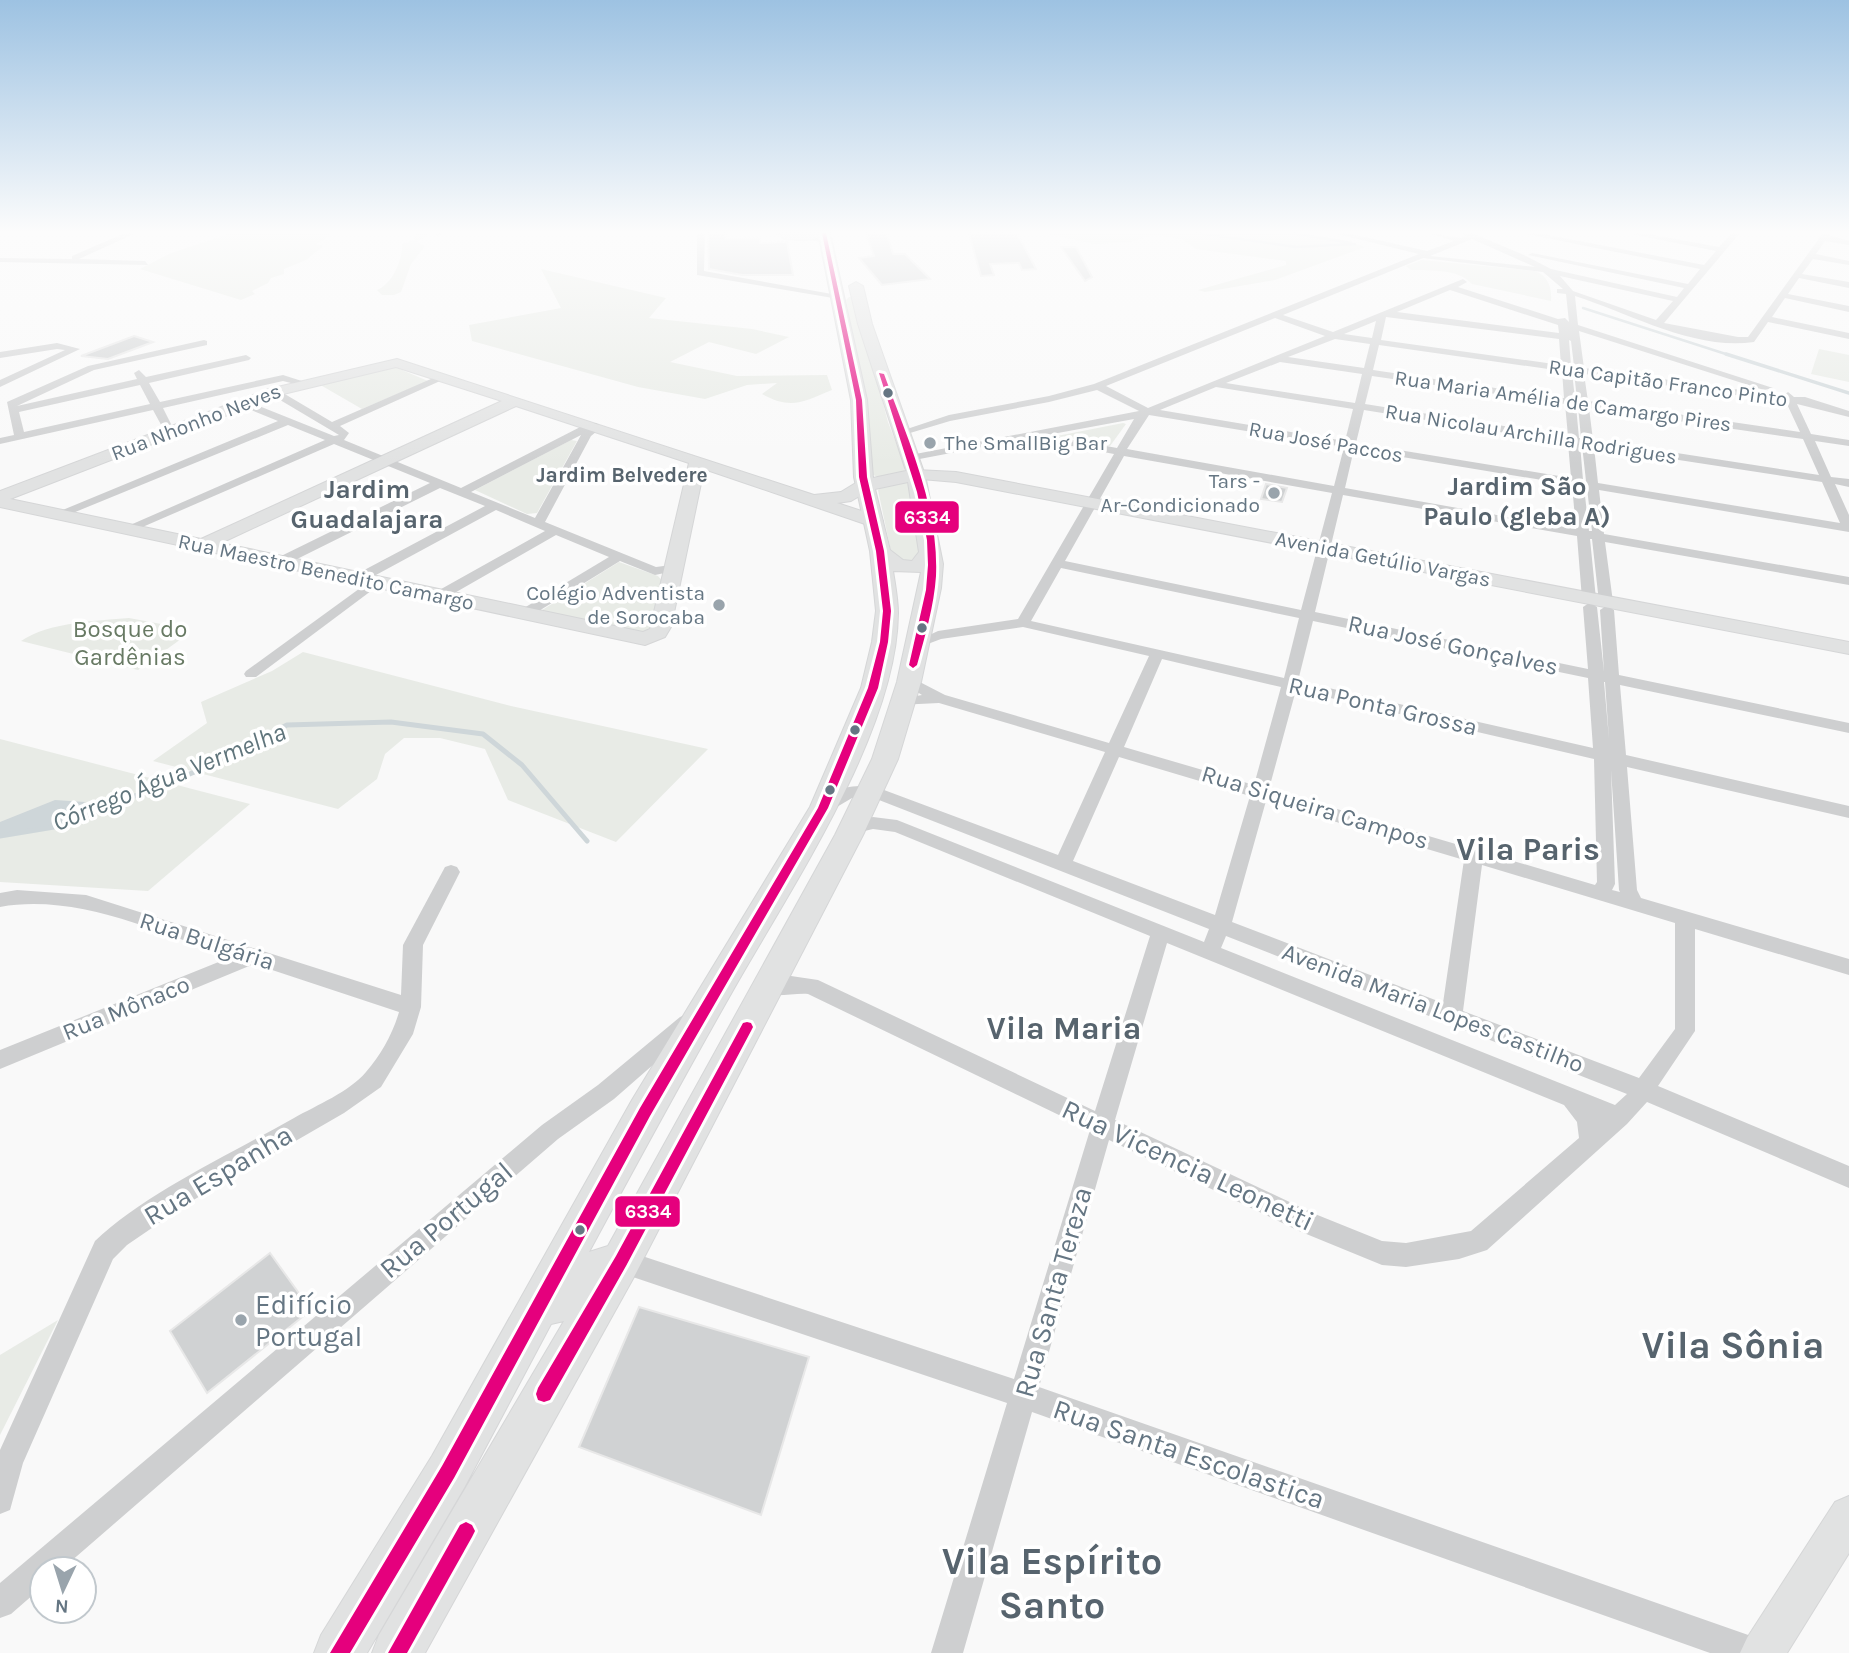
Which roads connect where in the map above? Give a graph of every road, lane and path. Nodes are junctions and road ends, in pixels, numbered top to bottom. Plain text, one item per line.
1 (842, 310) edge
2 (863, 310) edge
3 (1287, 310) edge
4 (1397, 310) edge
5 (1521, 310) edge
6 (1563, 310) edge
7 (1567, 310) edge
8 (1621, 310) edge
9 (1670, 310) edge
10 (1772, 310) edge
11 (1275, 315) junction
12 (1385, 315) junction
13 (1767, 318) junction
14 (1562, 323) junction
15 (1659, 323) junction
16 (1571, 334) junction
17 (1335, 336) junction
18 (1849, 336) edge
19 (1375, 341) junction
20 (204, 343) dead end
21 (0, 355) edge
22 (246, 358) dead end
23 (134, 359) junction
24 (1276, 359) junction
25 (1567, 368) junction
26 (1580, 370) junction
27 (1368, 372) junction
28 (444, 377) junction
29 (143, 382) junction
30 (303, 383) junction
31 (0, 384) edge
32 (1214, 384) junction
33 (1098, 386) junction
34 (274, 392) junction
35 (1789, 397) junction
36 (516, 400) junction
37 (1570, 402) junction
38 (245, 404) junction
39 (1584, 404) junction
40 (12, 407) junction
41 (155, 407) junction
42 (1359, 407) junction
43 (1144, 412) junction
44 (1849, 414) edge
45 (289, 421) junction
46 (331, 426) junction
47 (595, 426) junction
48 (170, 432) junction
49 (900, 433) junction
50 (20, 436) junction
51 (1033, 436) junction
52 (342, 437) junction
53 (1807, 437) junction
54 (1574, 440) junction
55 (0, 441) edge
56 (1588, 443) junction
57 (1849, 443) edge
58 (1349, 446) junction
59 (1119, 452) junction
60 (392, 462) junction
61 (697, 471) junction
62 (915, 475) junction
63 (1827, 480) junction
64 (1578, 483) junction
65 (1849, 483) edge
66 (440, 484) junction
67 (865, 485) junction
68 (1593, 486) junction
69 (1338, 490) junction
70 (461, 492) junction
71 (801, 496) junction
72 (0, 499) edge
73 (495, 506) junction
74 (1088, 506) junction
75 (59, 514) junction
76 (874, 521) junction
77 (538, 524) junction
78 (1849, 528) edge
79 (127, 529) junction
80 (555, 531) junction
81 (1583, 533) junction
82 (1598, 536) junction
83 (203, 545) junction
84 (880, 551) junction
85 (931, 551) junction
86 (1323, 551) junction
87 (618, 556) junction
88 (280, 562) junction
89 (1057, 563) junction
90 (674, 567) junction
91 (366, 580) junction
92 (1849, 581) edge
93 (439, 596) junction
94 (1598, 605) junction
95 (524, 614) junction
96 (1307, 615) junction
97 (1023, 623) junction
98 (918, 644) junction
99 (1849, 648) edge
100 (1157, 654) junction
101 (1849, 657) edge
102 (251, 674) dead end
103 (1605, 677) junction
104 (1290, 684) junction
105 (906, 692) junction
106 (1849, 728) edge
107 (1115, 748) junction
108 (1602, 756) junction
109 (1620, 760) junction
110 (1261, 791) junction
111 (869, 792) junction
112 (823, 808) junction
113 (1849, 812) edge
114 (852, 828) junction
115 (1474, 855) junction
116 (1063, 864) junction
117 (451, 872) dead end
118 (1600, 891) junction
119 (0, 900) edge
120 (1633, 901) junction
121 (1685, 917) junction
122 (1222, 926) junction
123 (1162, 932) junction
124 (1210, 951) junction
125 (253, 956) junction
126 (1849, 967) edge
127 (769, 987) junction
128 (411, 1007) junction
129 (706, 1008) junction
130 (1452, 1015) junction
131 (0, 1060) edge
132 (1644, 1090) junction
133 (606, 1092) junction
134 (1570, 1097) junction
135 (645, 1112) junction
136 (1619, 1117) junction
137 (1102, 1125) junction
138 (1590, 1143) junction
139 (1849, 1177) edge
140 (621, 1261) junction
141 (1023, 1395) junction
142 (448, 1472) junction
143 (0, 1500) edge
144 (1849, 1516) edge
145 (0, 1603) edge
146 (339, 1653) edge
147 (397, 1653) edge
148 (947, 1653) edge
149 (1754, 1653) edge
150 (1762, 1653) edge

1 - 67 main road
2 - 49 main road
3 - 11 street
4 - 12 street
5 - 14 street
6 - 14 street
7 - 16 street
8 - 15 street
9 - 15 street
10 - 13 street
11 - 17 street, Rua Capitão Franco Pinto
11 - 33 street
12 - 16 street
12 - 17 street
12 - 19 street
13 - 15 street
13 - 18 street
14 - 16 street
16 - 25 street
16 - 26 street
16 - 35 street
17 - 19 street, Rua Capitão Franco Pinto
17 - 24 street
19 - 25 street, Rua Capitão Franco Pinto
19 - 27 street
20 - 23 street
21 - 31 street
22 - 29 street
23 - 29 street
23 - 40 street
24 - 27 street, Rua Maria Amélia de Camargo Pires
24 - 32 street
25 - 26 street, Rua Capitão Franco Pinto
25 - 37 street
26 - 35 street, Rua Capitão Franco Pinto
26 - 39 street
27 - 37 street, Rua Maria Amélia de Camargo Pires
27 - 42 street
28 - 30 street, Rua Nhonho Neves
28 - 36 street
28 - 46 street
29 - 40 street
29 - 41 street
30 - 34 street, Rua Nhonho Neves
30 - 41 street
32 - 42 street, Rua Nicolau Archilla Rodrigues
32 - 43 street
33 - 43 street, Rua José Paccos
33 - 49 street
34 - 38 street, Rua Nhonho Neves
34 - 46 street
35 - 44 street, Rua Capitão Franco Pinto
35 - 53 street
36 - 47 street
36 - 60 street
37 - 39 street, Rua Maria Amélia de Camargo Pires
37 - 54 street
38 - 45 street
38 - 48 street, Rua Nhonho Neves
39 - 53 street, Rua Maria Amélia de Camargo Pires
39 - 56 street
40 - 50 street
41 - 48 street
41 - 50 street
42 - 54 street, Rua Nicolau Archilla Rodrigues
42 - 58 street
43 - 51 street
43 - 58 street, Rua José Paccos
43 - 59 street
45 - 52 street
45 - 75 street
46 - 52 street
47 - 61 street
47 - 70 street
47 - 77 street
48 - 72 street, Rua Nhonho Neves
49 - 62 main road
50 - 55 street
51 - 59 street
51 - 62 street
52 - 60 street
52 - 79 street
53 - 57 street, Rua Maria Amélia de Camargo Pires
53 - 63 street
54 - 56 street, Rua Nicolau Archilla Rodrigues
54 - 64 street
56 - 63 street, Rua Nicolau Archilla Rodrigues
56 - 68 street
58 - 64 street, Rua José Paccos
58 - 69 street
59 - 69 street
59 - 74 street
60 - 66 street
60 - 83 street
61 - 71 street
61 - 90 street
62 - 67 main road
62 - 74 street, Avenida Getúlio Vargas
62 - 85 main road
63 - 65 street, Rua Nicolau Archilla Rodrigues
63 - 78 street
64 - 68 street, Rua José Paccos
64 - 81 street
66 - 70 street
66 - 88 street
67 - 71 street
67 - 76 main road
68 - 78 street, Rua José Paccos
68 - 82 street
69 - 81 street
69 - 86 street
70 - 73 street
71 - 76 street
72 - 75 street, Rua Maestro Benedito Camargo
73 - 77 street
73 - 91 street
74 - 86 street, Avenida Getúlio Vargas
74 - 89 street
75 - 79 street, Rua Maestro Benedito Camargo
76 - 84 main road
77 - 80 street
79 - 83 street, Rua Maestro Benedito Camargo
80 - 87 street
80 - 93 street
81 - 82 street
81 - 94 street
82 - 92 street
82 - 94 street
83 - 88 street, Rua Maestro Benedito Camargo
84 - 85 main road
84 - 112 main road
85 - 98 main road
86 - 94 street, Avenida Getúlio Vargas
86 - 96 street
87 - 90 street
87 - 95 street
88 - 91 street, Rua Maestro Benedito Camargo
89 - 96 street, Rua José Gonçalves
89 - 97 street
90 - 95 street, Rua Maestro Benedito Camargo
91 - 93 street, Rua Maestro Benedito Camargo
91 - 102 street
93 - 95 street, Rua Maestro Benedito Camargo
94 - 99 street, Avenida Getúlio Vargas
94 - 101 street, Avenida Getúlio Vargas
94 - 103 street
96 - 103 street, Rua José Gonçalves
96 - 104 street
97 - 98 street, Rua Ponta Grossa
97 - 100 street, Rua Ponta Grossa
98 - 105 main road
100 - 104 street, Rua Ponta Grossa
100 - 107 street
103 - 106 street, Rua José Gonçalves
103 - 108 street
103 - 109 street
104 - 108 street, Rua Ponta Grossa
104 - 110 street
105 - 107 street, Rua Siqueira Campos
105 - 111 main road
107 - 110 street, Rua Siqueira Campos
107 - 116 street
108 - 109 street, Rua Ponta Grossa
108 - 118 street
109 - 113 street, Rua Ponta Grossa
109 - 120 street
110 - 115 street, Rua Siqueira Campos
110 - 122 street
111 - 112 street
111 - 114 main road
111 - 116 street, Avenida Maria Lopes Castilho
112 - 129 main road
114 - 123 street, Avenida Maria Lopes Castilho
114 - 127 main road
115 - 118 street, Rua Siqueira Campos
115 - 130 street
116 - 122 street, Avenida Maria Lopes Castilho
117 - 128 street, Rua Espanha
118 - 120 street, Rua Siqueira Campos
119 - 125 street, Rua Bulgária
120 - 121 street, Rua Siqueira Campos
121 - 126 street, Rua Siqueira Campos
121 - 132 street, Rua Vicencia Leonetti
122 - 124 street
122 - 130 street, Avenida Maria Lopes Castilho
123 - 124 street, Avenida Maria Lopes Castilho
123 - 137 street, Rua Santa Tereza
124 - 134 street, Avenida Maria Lopes Castilho
125 - 128 street, Rua Bulgária
125 - 131 street, Rua Mônaco
127 - 137 street, Rua Vicencia Leonetti
127 - 140 main road
128 - 143 street, Rua Espanha
129 - 133 street, Rua Portugal
129 - 135 main road
130 - 132 street, Avenida Maria Lopes Castilho
132 - 136 street, Rua Vicencia Leonetti
132 - 139 street, Avenida Maria Lopes Castilho
133 - 135 street
133 - 145 street, Rua Portugal
134 - 136 street, Avenida Maria Lopes Castilho
134 - 138 street
135 - 142 main road
136 - 138 street, Rua Vicencia Leonetti
137 - 138 street, Rua Vicencia Leonetti
137 - 141 street, Rua Santa Tereza
140 - 141 street, Rua Santa Escolastica
140 - 142 main road
140 - 147 main road
141 - 148 street, Rua Santa Tereza
141 - 149 street, Rua Santa Escolastica
142 - 146 main road
144 - 150 street

